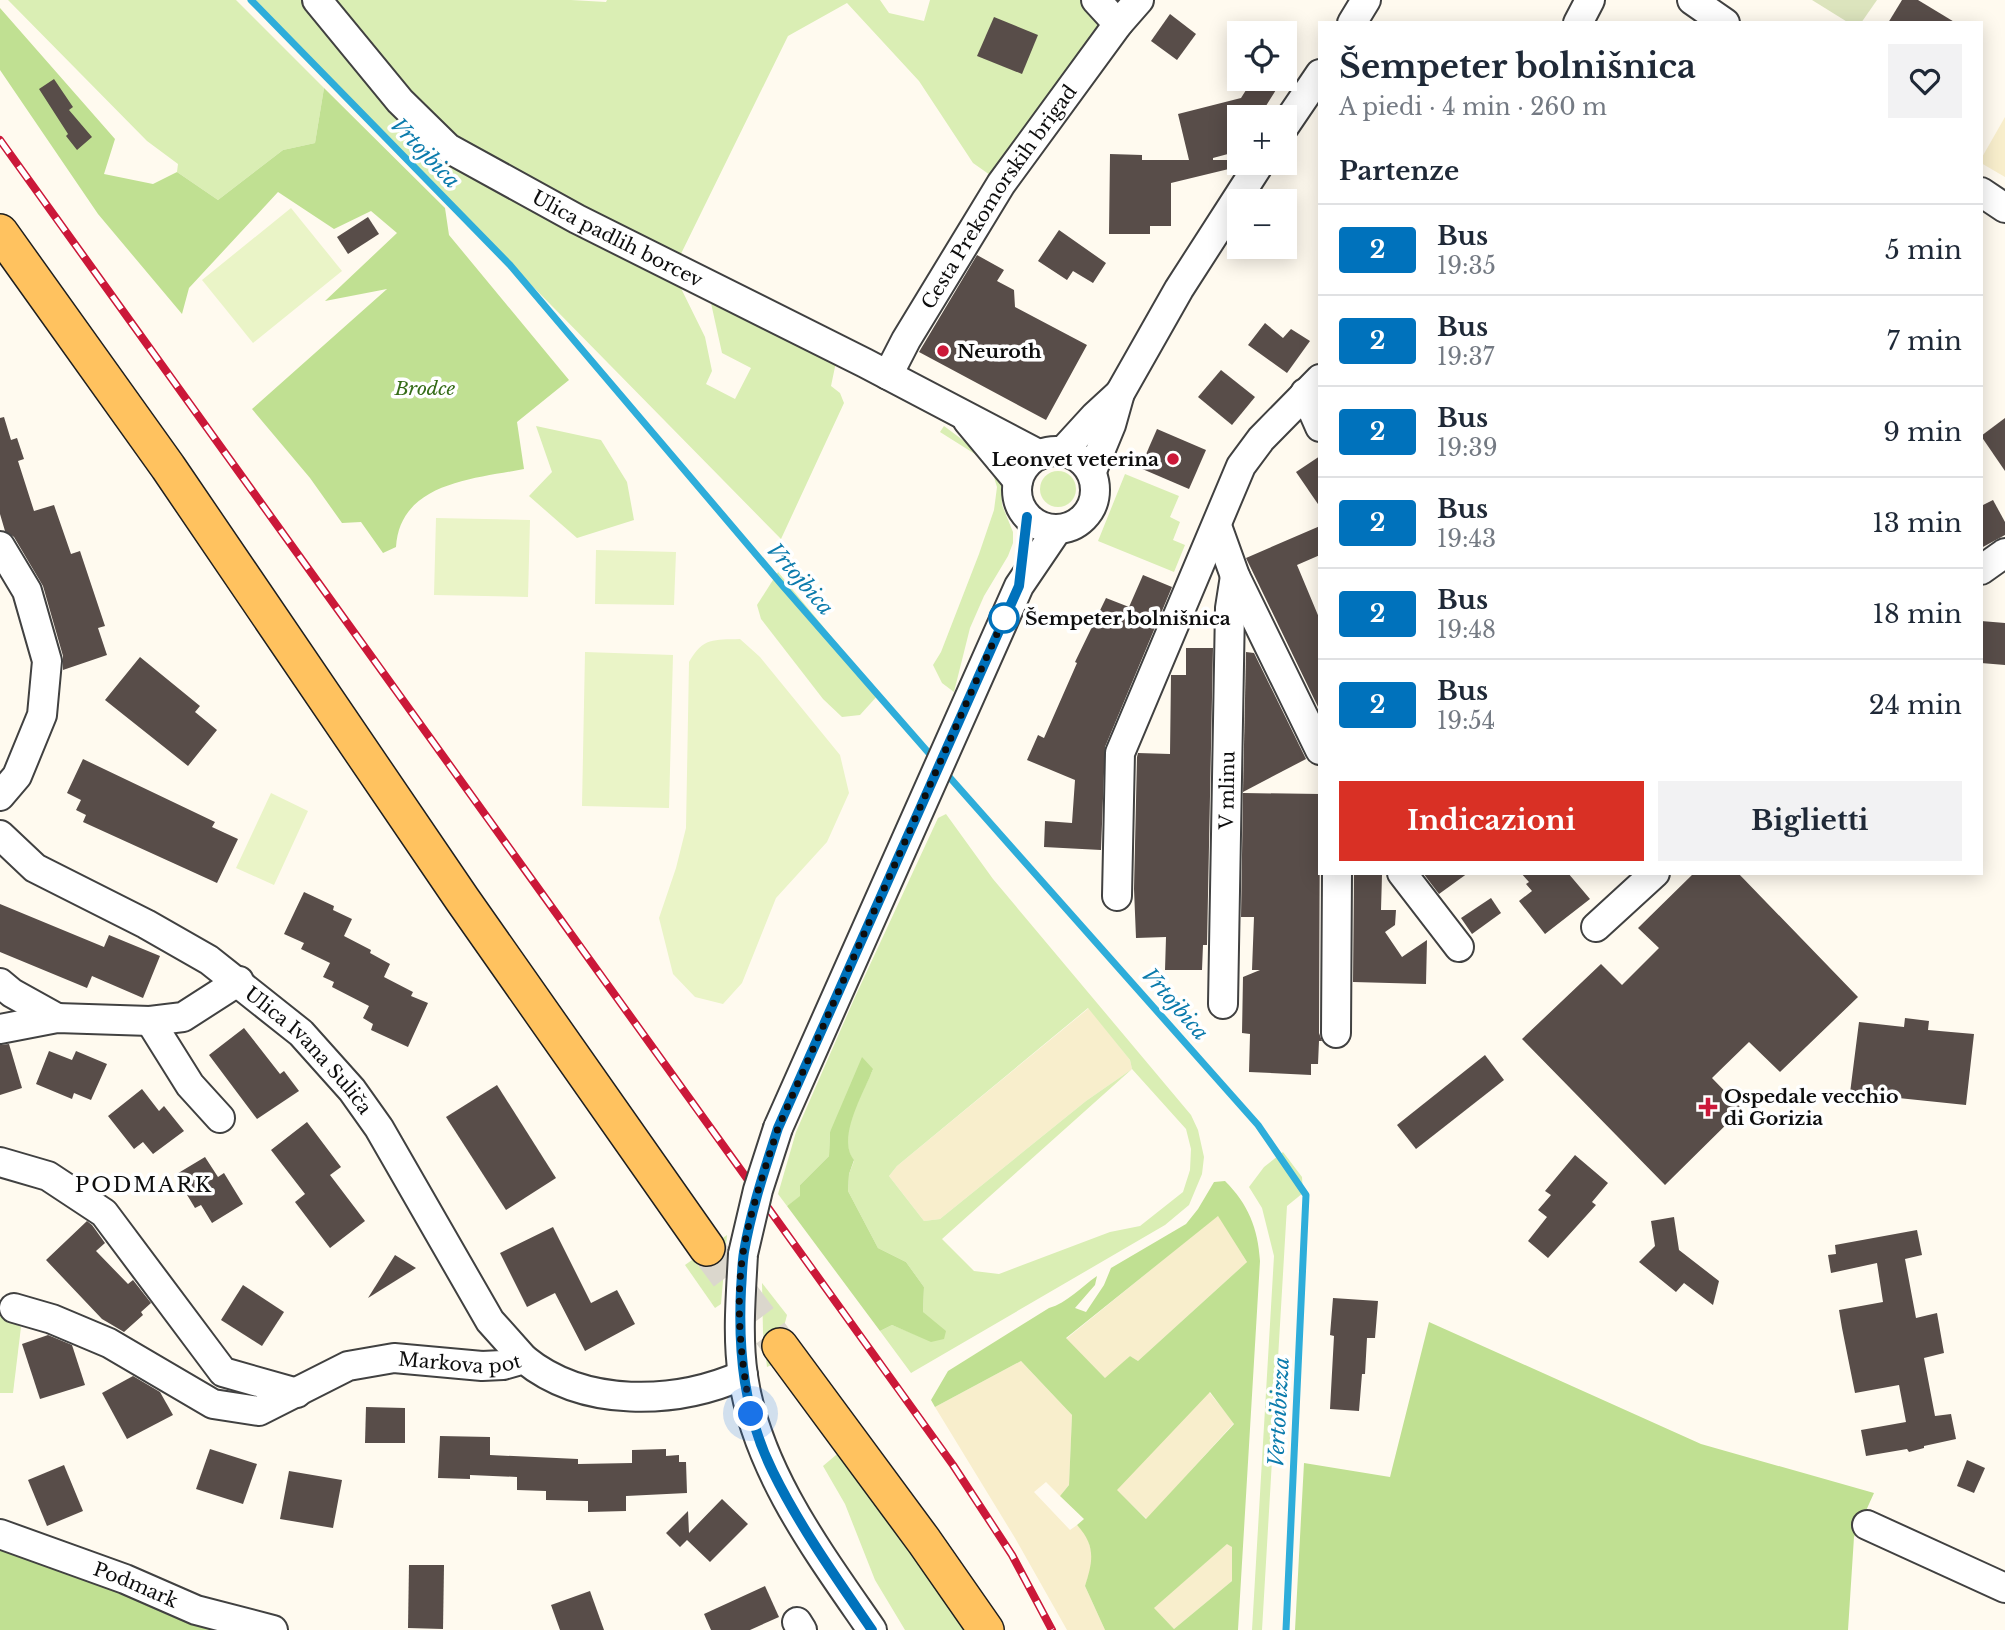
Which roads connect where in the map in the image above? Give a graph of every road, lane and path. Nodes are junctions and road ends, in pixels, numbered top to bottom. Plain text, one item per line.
1 (317, 0) edge
2 (1096, 0) edge
3 (1139, 0) edge
4 (1366, 0) edge
5 (1590, 0) edge
6 (1692, 0) edge
7 (1353, 21) edge
8 (1579, 21) edge
9 (1723, 21) edge
10 (1118, 24) junction
11 (1318, 77) edge
12 (1297, 108) edge
13 (1252, 175) edge
14 (1983, 193) edge
15 (2005, 208) edge
16 (0, 232) edge
17 (888, 375) junction
18 (1312, 386) edge
19 (1120, 393) junction
20 (964, 416) junction
21 (1318, 417) edge
22 (1051, 453) junction
23 (1092, 471) junction
24 (1018, 481) junction
25 (1027, 517) junction
26 (1217, 526) junction
27 (1057, 530) junction
28 (0, 546) edge
29 (2005, 553) edge
30 (1983, 569) edge
31 (1235, 576) junction
32 (1019, 586) junction
33 (1318, 746) edge
34 (0, 796) edge
35 (0, 835) edge
36 (1337, 875) edge
37 (1404, 875) edge
38 (1653, 875) edge
39 (1117, 896) dead end
40 (1596, 927) dead end
41 (1459, 947) dead end
42 (239, 981) junction
43 (0, 983) edge
44 (1223, 1004) dead end
45 (57, 1018) junction
46 (150, 1021) junction
47 (0, 1030) edge
48 (1336, 1033) dead end
49 (220, 1118) dead end
50 (0, 1162) edge
51 (707, 1248) tunnel mouth
52 (14, 1308) dead end
53 (779, 1346) tunnel mouth
54 (524, 1359) junction
55 (743, 1374) junction
56 (297, 1393) junction
57 (1867, 1525) dead end
58 (0, 1534) edge
59 (2005, 1588) edge
60 (273, 1630) edge
61 (872, 1630) edge
62 (986, 1630) edge

1 - 17 street, Ulica padlih borcev
2 - 10 street
3 - 10 street, Cesta Prekomorskih brigad
4 - 7 street
5 - 8 street
6 - 9 street
10 - 17 street, Cesta Prekomorskih brigad
11 - 12 street
13 - 19 street
14 - 15 street
16 - 51 main road
17 - 20 street, Ulica padlih borcev
18 - 21 street
18 - 26 street
19 - 22 street
19 - 23 street
20 - 22 street, Ulica padlih borcev
20 - 24 street, Ulica padlih borcev
22 - 23 street
22 - 24 street
23 - 27 street
24 - 25 street
25 - 27 street
25 - 32 street
26 - 31 street, V mlinu
26 - 39 street
27 - 32 street
28 - 34 street
29 - 30 street
31 - 33 street, V mlinu
31 - 44 street, V mlinu
32 - 55 street, bridge
35 - 42 street, Ulica Ivana Suliča
36 - 48 street
37 - 41 street
38 - 40 street
42 - 46 street
42 - 54 street, Ulica Ivana Suliča
43 - 45 street
45 - 46 street
45 - 47 street
46 - 49 street
50 - 56 street
52 - 56 street, Markova pot
53 - 62 main road
54 - 55 street, Markova pot
54 - 56 street, Markova pot
55 - 61 street
57 - 59 street
58 - 60 street, Podmark

